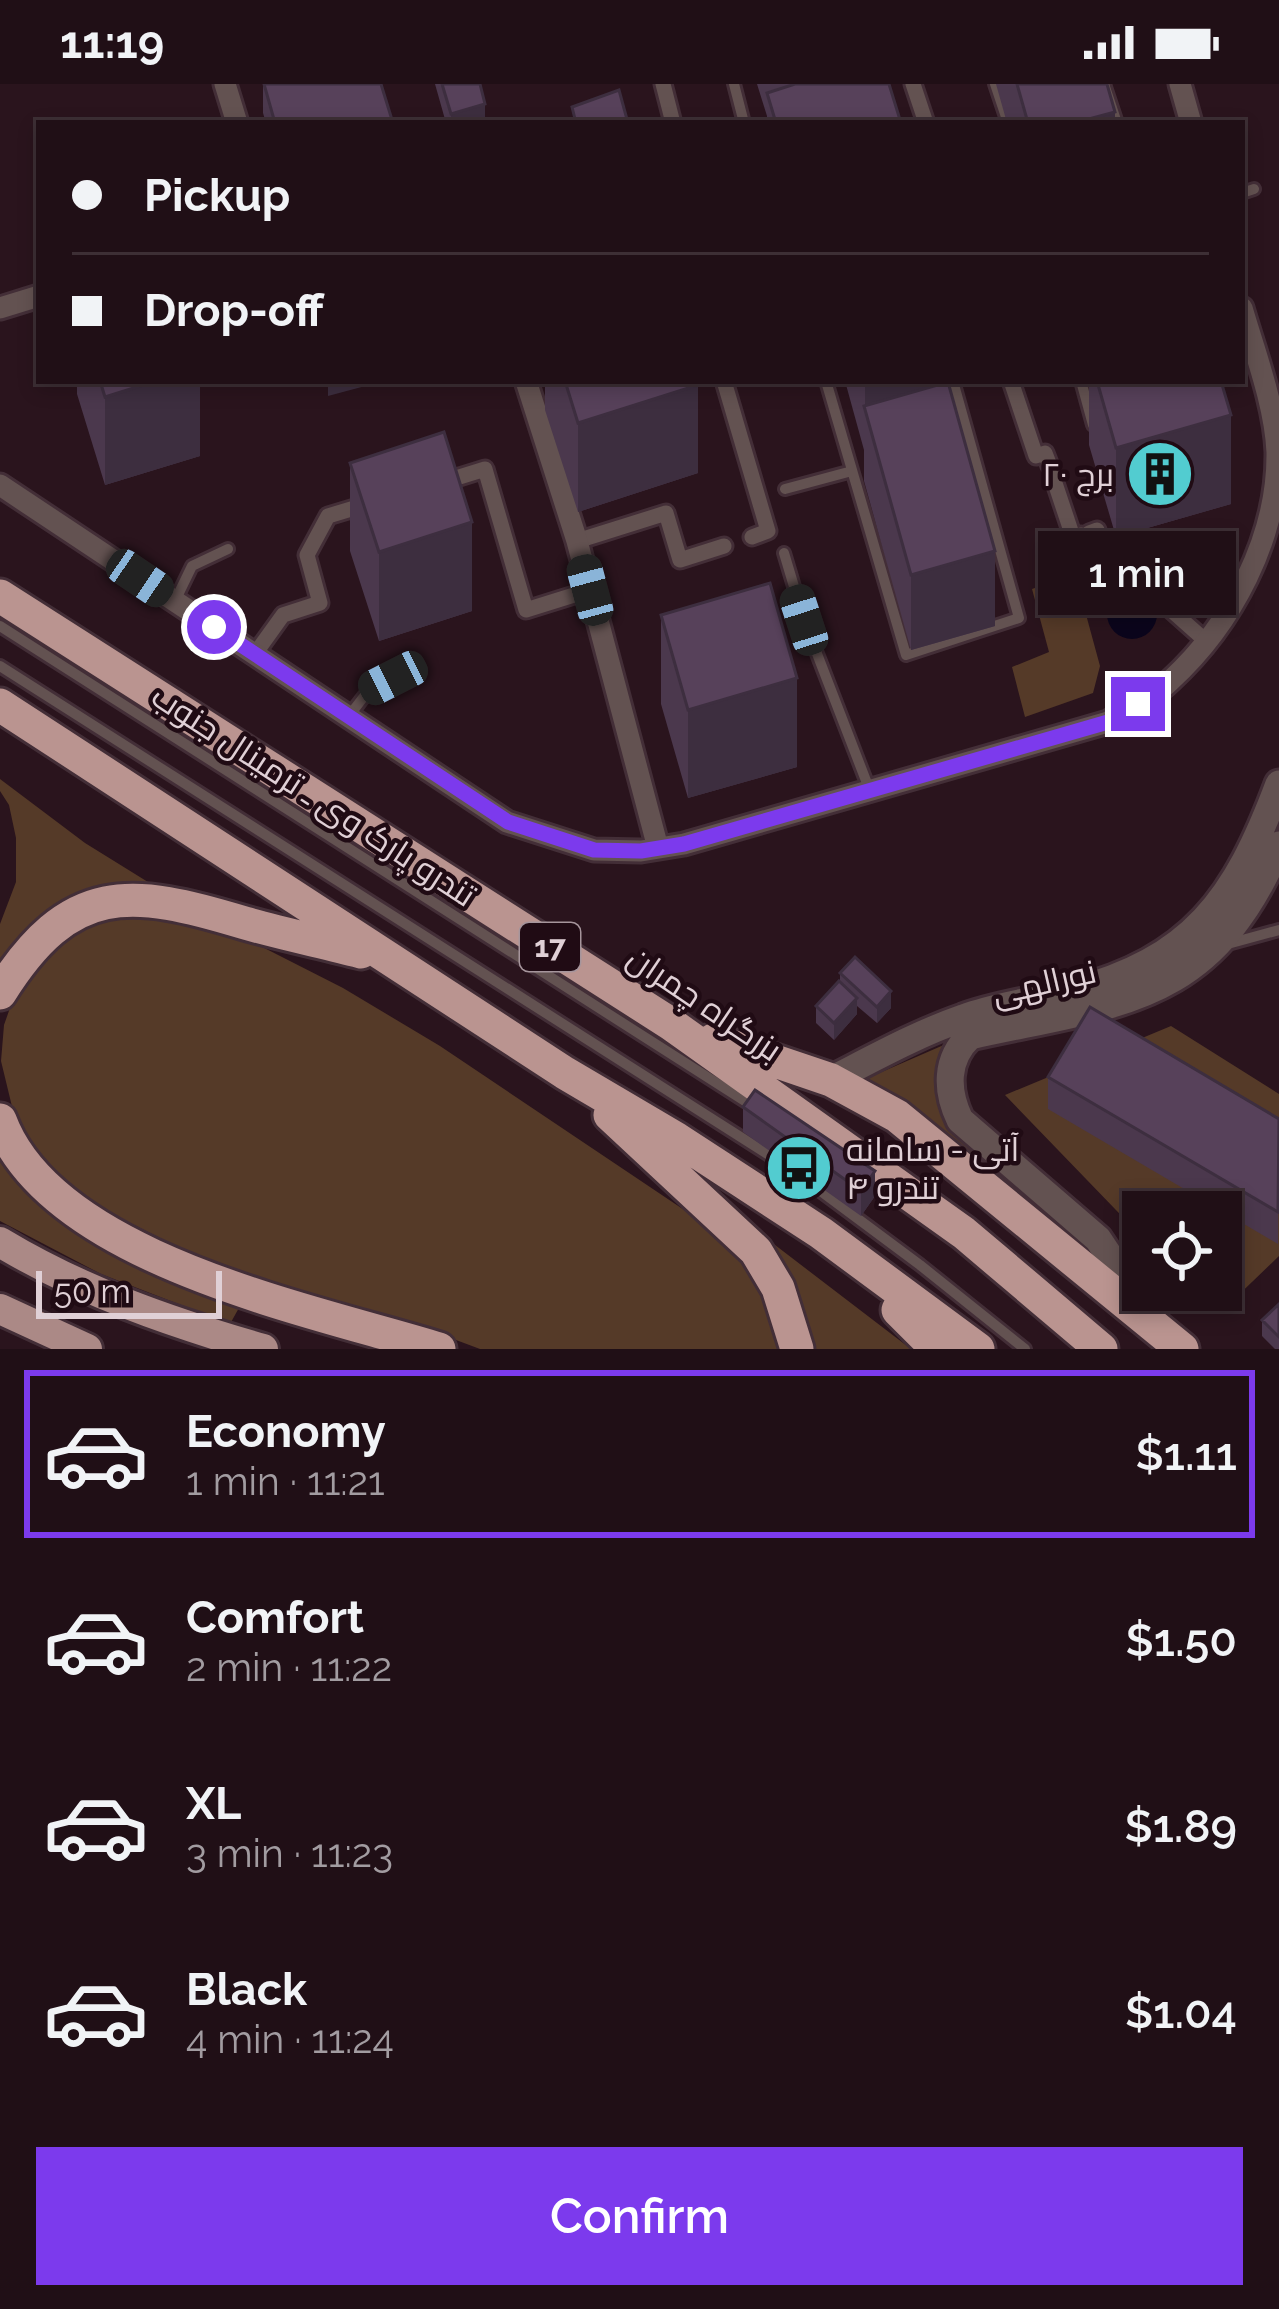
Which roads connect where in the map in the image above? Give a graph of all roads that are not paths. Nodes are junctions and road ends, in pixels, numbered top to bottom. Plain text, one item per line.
1 (225, 84) edge
2 (663, 84) edge
3 (734, 84) edge
4 (913, 84) edge
5 (995, 84) edge
6 (1104, 84) edge
7 (1180, 84) edge
8 (236, 120) edge
9 (672, 120) edge
10 (743, 120) edge
11 (925, 120) edge
12 (1007, 120) edge
13 (1116, 120) edge
14 (1190, 120) edge
15 (36, 297) edge
16 (0, 308) edge
17 (1245, 318) edge
18 (527, 384) edge
19 (725, 384) edge
20 (827, 384) edge
21 (954, 384) edge
22 (1012, 384) edge
23 (1082, 384) edge
24 (1113, 422) edge
25 (1276, 427) edge
26 (852, 471) junction
27 (0, 484) edge
28 (418, 489) edge
29 (785, 490) dead end
30 (396, 496) edge
31 (752, 537) dead end
32 (577, 541) junction
33 (724, 546) dead end
34 (228, 549) dead end
35 (784, 554) dead end
36 (590, 590) junction
37 (0, 596) edge
38 (175, 601) junction
39 (0, 626) edge
40 (1208, 642) junction
41 (254, 654) junction
42 (0, 666) edge
43 (416, 667) dead end
44 (0, 705) edge
45 (349, 716) junction
46 (1279, 784) edge
47 (870, 791) junction
48 (1279, 845) edge
49 (658, 848) junction
50 (1279, 931) edge
51 (1217, 947) junction
52 (387, 958) junction
53 (1173, 965) junction
54 (0, 993) edge
55 (670, 1024) junction
56 (565, 1072) junction
57 (831, 1080) junction
58 (768, 1115) edge
59 (0, 1120) edge
60 (895, 1202) dead end
61 (820, 1233) junction
62 (0, 1242) edge
63 (0, 1309) edge
64 (1141, 1314) junction
65 (1090, 1338) edge
66 (85, 1348) edge
67 (263, 1349) edge
68 (439, 1349) edge
69 (796, 1349) edge
70 (937, 1349) edge
71 (978, 1349) edge
72 (1024, 1349) edge
73 (1182, 1349) edge

1 - 8 street
2 - 9 street
3 - 10 lane
4 - 11 street
5 - 12 lane
6 - 13 lane
7 - 14 street
15 - 16 street
17 - 25 street
18 - 32 street
19 - 31 street
20 - 26 lane
21 - 26 lane
22 - 40 street
23 - 24 lane
25 - 40 street
26 - 29 lane
27 - 38 street
28 - 36 street
30 - 41 street
32 - 33 street
32 - 36 street
34 - 38 lane
35 - 47 lane
36 - 49 street
37 - 55 highway, بزرگراه چمران / 17
38 - 41 street
39 - 58 lane, تندرو پارک وی ـ ترمینال جنوب
40 - 47 street
41 - 45 street
42 - 72 lane
43 - 45 lane
44 - 52 highway
45 - 49 street
46 - 53 street, نورالهی
47 - 49 street
48 - 51 street, نورالهی
50 - 51 lane
51 - 53 street, نورالهی
52 - 54 highway
52 - 56 highway
53 - 57 street, نورالهی
53 - 64 street, نورالهی
55 - 57 highway
55 - 65 highway, بزرگراه چمران / 17
56 - 61 highway
56 - 69 highway
57 - 64 highway
59 - 68 highway
60 - 65 lane
61 - 70 highway
61 - 71 highway
62 - 67 main road
63 - 66 main road
64 - 73 highway

